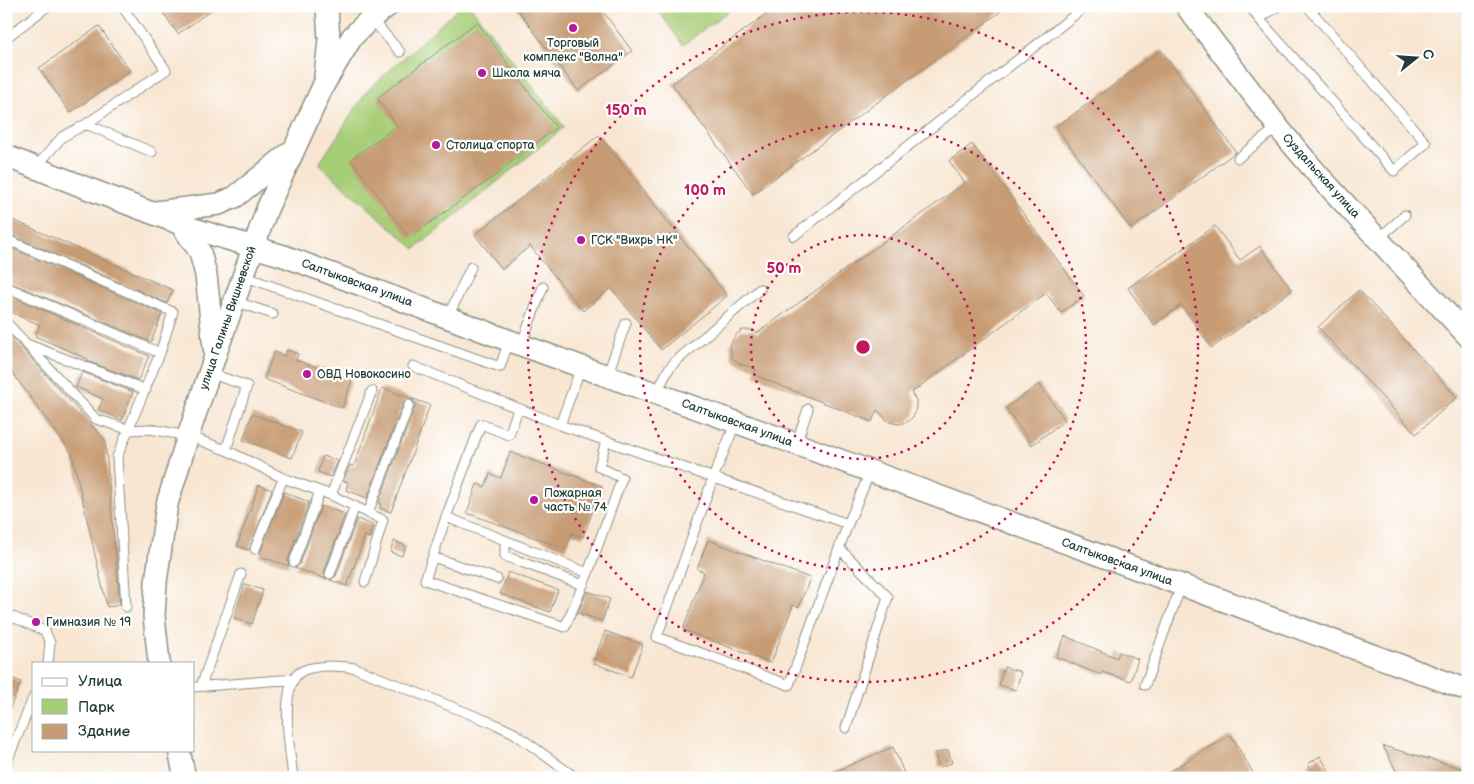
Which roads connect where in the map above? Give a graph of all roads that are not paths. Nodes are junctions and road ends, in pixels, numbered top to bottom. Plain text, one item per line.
1 (31, 6) edge
2 (48, 6) edge
3 (327, 6) edge
4 (1086, 6) edge
5 (1186, 6) edge
6 (1250, 6) edge
7 (1278, 6) edge
8 (1307, 6) edge
9 (124, 9) dead end
10 (374, 10) edge
11 (37, 14) junction
12 (1260, 19) junction
13 (6, 38) edge
14 (400, 52) dead end
15 (324, 84) junction
16 (86, 124) junction
17 (1278, 127) junction
18 (294, 149) junction
19 (152, 152) dead end
20 (6, 156) edge
21 (1238, 158) dead end
22 (36, 167) junction
23 (152, 213) junction
24 (1404, 215) dead end
25 (180, 224) junction
26 (794, 236) dead end
27 (6, 239) edge
28 (1378, 239) junction
29 (253, 247) junction
30 (471, 267) dead end
31 (243, 276) junction
32 (6, 287) edge
33 (542, 287) dead end
34 (760, 290) dead end
35 (234, 301) junction
36 (273, 314) dead end
37 (448, 317) junction
38 (6, 322) edge
39 (626, 323) dead end
40 (1468, 336) edge
41 (515, 343) junction
42 (27, 344) junction
43 (160, 353) junction
44 (212, 364) junction
45 (413, 366) dead end
46 (580, 367) junction
47 (607, 376) junction
48 (146, 390) junction
49 (372, 391) dead end
50 (656, 394) junction
51 (409, 405) dead end
52 (518, 409) junction
53 (808, 409) dead end
54 (736, 422) junction
55 (560, 425) junction
56 (130, 430) junction
57 (188, 436) junction
58 (606, 441) junction
59 (796, 444) junction
60 (226, 450) junction
61 (870, 471) junction
62 (282, 478) junction
63 (713, 478) junction
64 (320, 491) junction
65 (331, 495) junction
66 (355, 506) junction
67 (368, 513) junction
68 (446, 517) junction
69 (848, 524) junction
70 (505, 540) junction
71 (256, 549) dead end
72 (840, 549) junction
73 (433, 557) junction
74 (294, 562) dead end
75 (588, 573) junction
76 (241, 574) dead end
77 (330, 574) dead end
78 (497, 579) dead end
79 (365, 582) dead end
80 (583, 585) junction
81 (1181, 586) junction
82 (126, 606) dead end
83 (6, 614) edge
84 (48, 662) edge
85 (159, 662) edge
86 (293, 679) junction
87 (1145, 685) dead end
88 (198, 687) edge
89 (1468, 690) edge
90 (32, 701) edge
91 (846, 728) dead end
92 (179, 752) edge
93 (6, 764) edge
94 (185, 778) edge
95 (293, 778) edge
96 (576, 778) edge

1 - 11 lane
2 - 11 lane
3 - 15 street
4 - 26 lane
5 - 17 street, Суздальская улица
6 - 12 lane
7 - 12 lane
8 - 12 lane
9 - 16 lane
10 - 14 lane
10 - 15 street, улица Галины Вишневской
11 - 13 lane
15 - 18 street, улица Галины Вишневской
16 - 19 lane
16 - 22 lane
17 - 21 lane
17 - 28 street, Суздальская улица
18 - 23 street
18 - 29 street, улица Галины Вишневской
20 - 22 street, Салтыковская улица
22 - 23 street, Салтыковская улица
23 - 25 street, Салтыковская улица
24 - 28 lane
25 - 29 street, Салтыковская улица
25 - 44 street
27 - 43 lane
28 - 40 street, Суздальская улица
29 - 31 street, улица Галины Вишневской
29 - 37 street, Салтыковская улица
30 - 37 lane
31 - 35 street, улица Галины Вишневской
31 - 41 lane
32 - 43 lane
33 - 41 lane
34 - 50 lane
35 - 36 lane
35 - 44 street, улица Галины Вишневской
37 - 41 street, Салтыковская улица
38 - 42 lane
39 - 47 lane
41 - 46 street, Салтыковская улица
42 - 48 lane
42 - 56 lane
43 - 48 lane
44 - 57 street, улица Галины Вишневской
44 - 60 lane
45 - 52 lane
46 - 47 street, Салтыковская улица
46 - 55 lane
47 - 50 street, Салтыковская улица
48 - 56 lane
49 - 65 lane
50 - 54 street, Салтыковская улица
51 - 67 lane
52 - 55 lane
52 - 68 lane
53 - 59 lane
54 - 59 street, Салтыковская улица
54 - 63 lane
55 - 58 lane
56 - 57 lane
56 - 82 lane
57 - 60 lane
57 - 85 street, улица Галины Вишневской
58 - 63 lane
58 - 75 lane
59 - 61 street, Салтыковская улица
60 - 62 lane
61 - 69 lane
61 - 81 street, Салтыковская улица
62 - 64 lane
62 - 71 lane
63 - 69 lane
63 - 72 lane
64 - 65 lane
64 - 74 lane
65 - 66 lane
66 - 67 lane
66 - 77 lane
67 - 79 lane
68 - 70 lane
68 - 73 lane
69 - 72 lane
70 - 75 lane
70 - 80 lane
72 - 91 lane
73 - 78 lane
73 - 80 lane
75 - 80 lane
76 - 88 lane
81 - 87 lane
81 - 89 street, Салтыковская улица
83 - 84 lane
86 - 88 lane
86 - 95 lane
86 - 96 lane
90 - 93 lane
92 - 94 street

